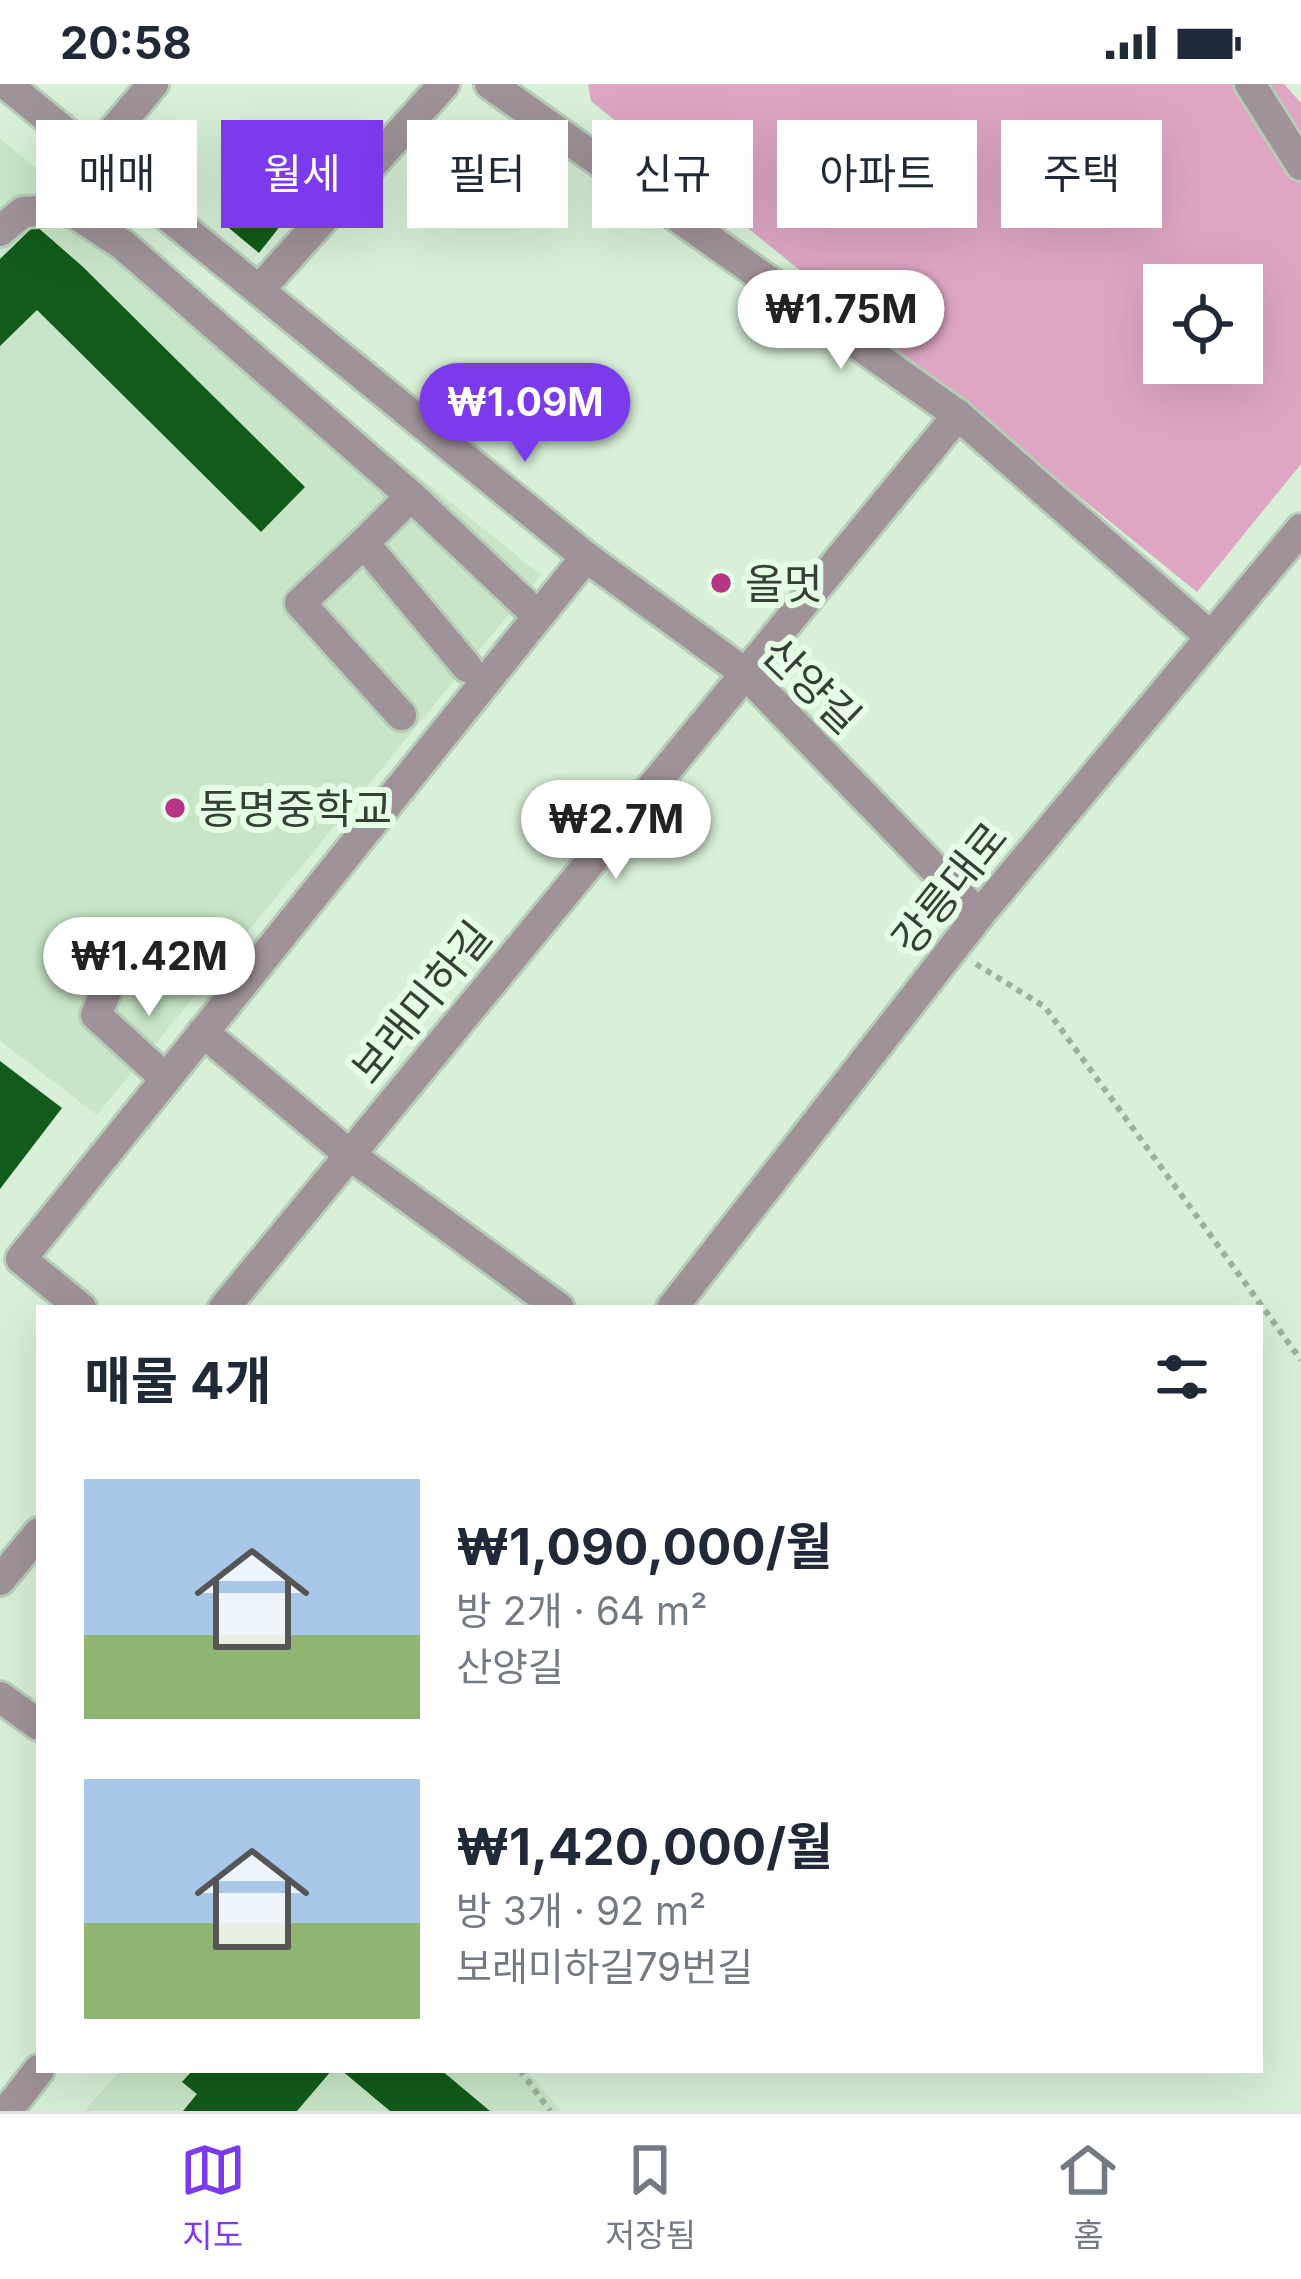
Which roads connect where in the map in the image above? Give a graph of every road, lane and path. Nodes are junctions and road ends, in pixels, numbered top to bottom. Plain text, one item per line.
1 (6, 84) edge
2 (152, 84) edge
3 (444, 84) edge
4 (490, 84) edge
5 (1250, 84) edge
6 (50, 120) edge
7 (122, 120) edge
8 (1301, 165) edge
9 (183, 228) edge
10 (0, 231) edge
11 (259, 290) junction
12 (958, 415) junction
13 (411, 496) junction
14 (1301, 529) edge
15 (364, 543) junction
16 (586, 557) junction
17 (538, 616) junction
18 (1210, 636) junction
19 (466, 667) dead end
20 (746, 674) junction
21 (401, 715) dead end
22 (979, 915) junction
23 (953, 950) junction
24 (119, 962) dead end
25 (203, 1032) junction
26 (166, 1079) junction
27 (350, 1155) junction
28 (77, 1305) edge
29 (226, 1305) edge
30 (555, 1305) edge
31 (674, 1305) edge
32 (1261, 1305) edge
33 (1263, 1308) edge
34 (1301, 1360) edge
35 (36, 1537) edge
36 (0, 1580) edge
37 (0, 1697) edge
38 (36, 1722) edge
39 (37, 2073) edge
40 (522, 2073) edge
41 (7, 2111) edge
42 (550, 2111) edge

1 - 6 street, 산양길
2 - 7 street
3 - 11 street
4 - 12 street
5 - 8 street
9 - 11 street, 산양길
10 - 13 street
11 - 16 street, 산양길
12 - 18 street
12 - 20 street, 보래미하길
13 - 15 street
13 - 17 street
14 - 18 street, 강릉대로
15 - 19 street
15 - 21 street
16 - 17 street
16 - 20 street, 산양길
17 - 25 street
18 - 22 street, 강릉대로
20 - 22 street, 산양길
20 - 27 street, 보래미하길
22 - 23 street, 강릉대로
23 - 31 street, 강릉대로
23 - 32 path
24 - 26 street
25 - 26 street
25 - 27 street
26 - 28 street
27 - 29 street, 보래미하길
27 - 30 street
33 - 34 path
35 - 36 street
37 - 38 street
39 - 41 street
40 - 42 path

